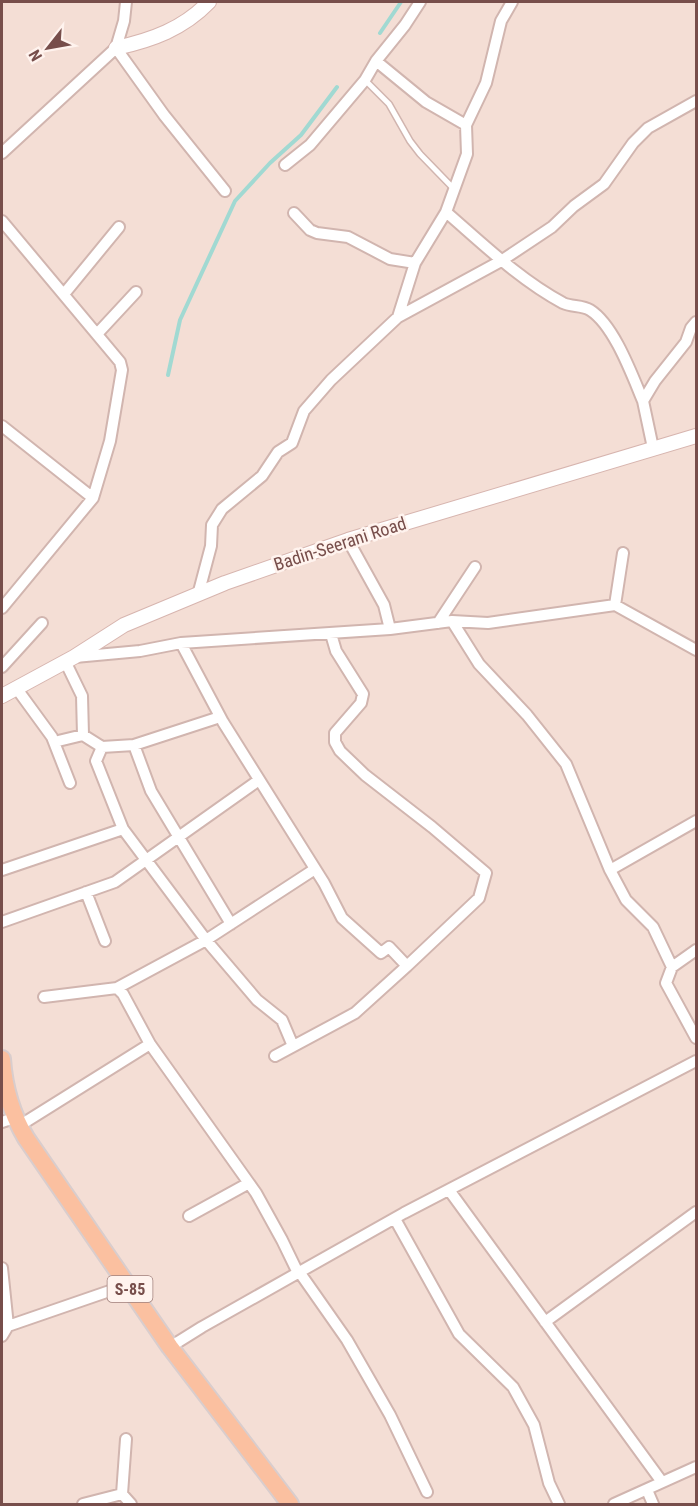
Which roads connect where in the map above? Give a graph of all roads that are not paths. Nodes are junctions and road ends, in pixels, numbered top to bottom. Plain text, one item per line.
1 (126, 2) edge
2 (209, 2) edge
3 (420, 2) edge
4 (512, 2) edge
5 (116, 48) junction
6 (376, 61) junction
7 (365, 80) junction
8 (696, 101) edge
9 (466, 125) junction
10 (2, 153) edge
11 (285, 165) dead end
12 (454, 189) junction
13 (225, 191) dead end
14 (446, 212) junction
15 (294, 213) dead end
16 (2, 221) edge
17 (119, 227) dead end
18 (501, 261) junction
19 (415, 263) junction
20 (136, 292) dead end
21 (64, 294) junction
22 (398, 317) junction
23 (696, 322) edge
24 (97, 334) junction
25 (643, 401) junction
26 (2, 426) edge
27 (696, 436) edge
28 (653, 448) junction
29 (93, 498) junction
30 (348, 540) junction
31 (623, 553) dead end
32 (475, 567) dead end
33 (198, 595) junction
34 (615, 605) junction
35 (2, 608) edge
36 (452, 621) junction
37 (42, 623) dead end
38 (438, 623) junction
39 (390, 629) junction
40 (331, 634) junction
41 (181, 644) junction
42 (696, 650) edge
43 (70, 659) junction
44 (2, 667) edge
45 (17, 689) junction
46 (2, 696) edge
47 (220, 717) junction
48 (82, 735) junction
49 (54, 742) junction
50 (134, 744) junction
51 (102, 747) junction
52 (260, 780) junction
53 (70, 783) dead end
54 (696, 821) edge
55 (123, 829) junction
56 (179, 837) junction
57 (146, 860) junction
58 (315, 869) junction
59 (2, 870) edge
60 (610, 870) junction
61 (86, 892) junction
62 (2, 922) edge
63 (231, 924) junction
64 (105, 940) dead end
65 (206, 940) junction
66 (696, 950) edge
67 (407, 966) junction
68 (672, 967) junction
69 (117, 988) junction
70 (44, 997) dead end
71 (696, 1038) edge
72 (150, 1044) junction
73 (293, 1046) junction
74 (275, 1056) dead end
75 (2, 1059) edge
76 (696, 1061) edge
77 (11, 1122) edge
78 (249, 1183) junction
79 (449, 1190) junction
80 (696, 1212) edge
81 (189, 1216) dead end
82 (395, 1219) junction
83 (2, 1268) edge
84 (298, 1273) junction
85 (127, 1285) junction
86 (545, 1322) junction
87 (5, 1331) edge
88 (170, 1347) junction
89 (126, 1439) dead end
90 (696, 1467) edge
91 (662, 1482) junction
92 (647, 1490) junction
93 (427, 1492) dead end
94 (122, 1494) junction
95 (83, 1504) edge
96 (131, 1504) edge
97 (290, 1504) edge
98 (559, 1504) edge
99 (614, 1504) edge
100 (653, 1504) edge

1 - 5 street
2 - 5 street
3 - 6 street
4 - 9 street
5 - 10 street
5 - 13 street
6 - 7 street
6 - 9 street
7 - 11 street
7 - 12 lane
8 - 18 street
9 - 12 street
12 - 14 street
14 - 18 street
14 - 19 street
15 - 19 street
16 - 21 street
17 - 21 street
18 - 22 street
18 - 25 street
19 - 22 street
20 - 24 street
21 - 24 street
22 - 33 street
23 - 25 street
24 - 29 street
25 - 28 street
26 - 29 street
27 - 28 street, Badin-Seerani Road
28 - 30 street, Badin-Seerani Road
29 - 35 street
30 - 33 street, Badin-Seerani Road
30 - 39 street
31 - 34 street
32 - 38 street
33 - 43 street, Badin-Seerani Road
34 - 36 street
34 - 42 street
36 - 38 street
36 - 60 street
37 - 44 street
38 - 39 street
39 - 40 street
40 - 41 street
40 - 67 street
41 - 43 street
41 - 47 street
43 - 45 street, Badin-Seerani Road
43 - 48 street
45 - 46 street, Badin-Seerani Road
45 - 49 street
47 - 50 street
47 - 52 street
48 - 49 street
48 - 51 street
49 - 53 street
50 - 51 street
50 - 56 street
51 - 55 street
52 - 56 street
52 - 58 street
54 - 60 street
55 - 57 street
55 - 59 street
56 - 57 street
56 - 63 street
57 - 61 street
57 - 65 street
58 - 63 street
58 - 67 street
60 - 68 street
61 - 62 street
61 - 64 street
63 - 65 street
65 - 69 street
65 - 73 street
66 - 68 street
67 - 73 street
68 - 71 street
69 - 70 street
69 - 72 street
72 - 77 street
72 - 78 street
73 - 74 street
75 - 77 main road, S-85
76 - 79 street
77 - 85 main road, S-85
78 - 81 street
78 - 84 street
79 - 82 street
79 - 86 street
80 - 86 street
82 - 84 street
82 - 98 street
83 - 87 street
84 - 88 street
84 - 93 street
85 - 87 street
85 - 88 main road, S-85
86 - 91 street
88 - 97 main road, S-85
89 - 94 street
90 - 91 street
91 - 92 street
92 - 99 street
92 - 100 street
94 - 95 street
94 - 96 street

